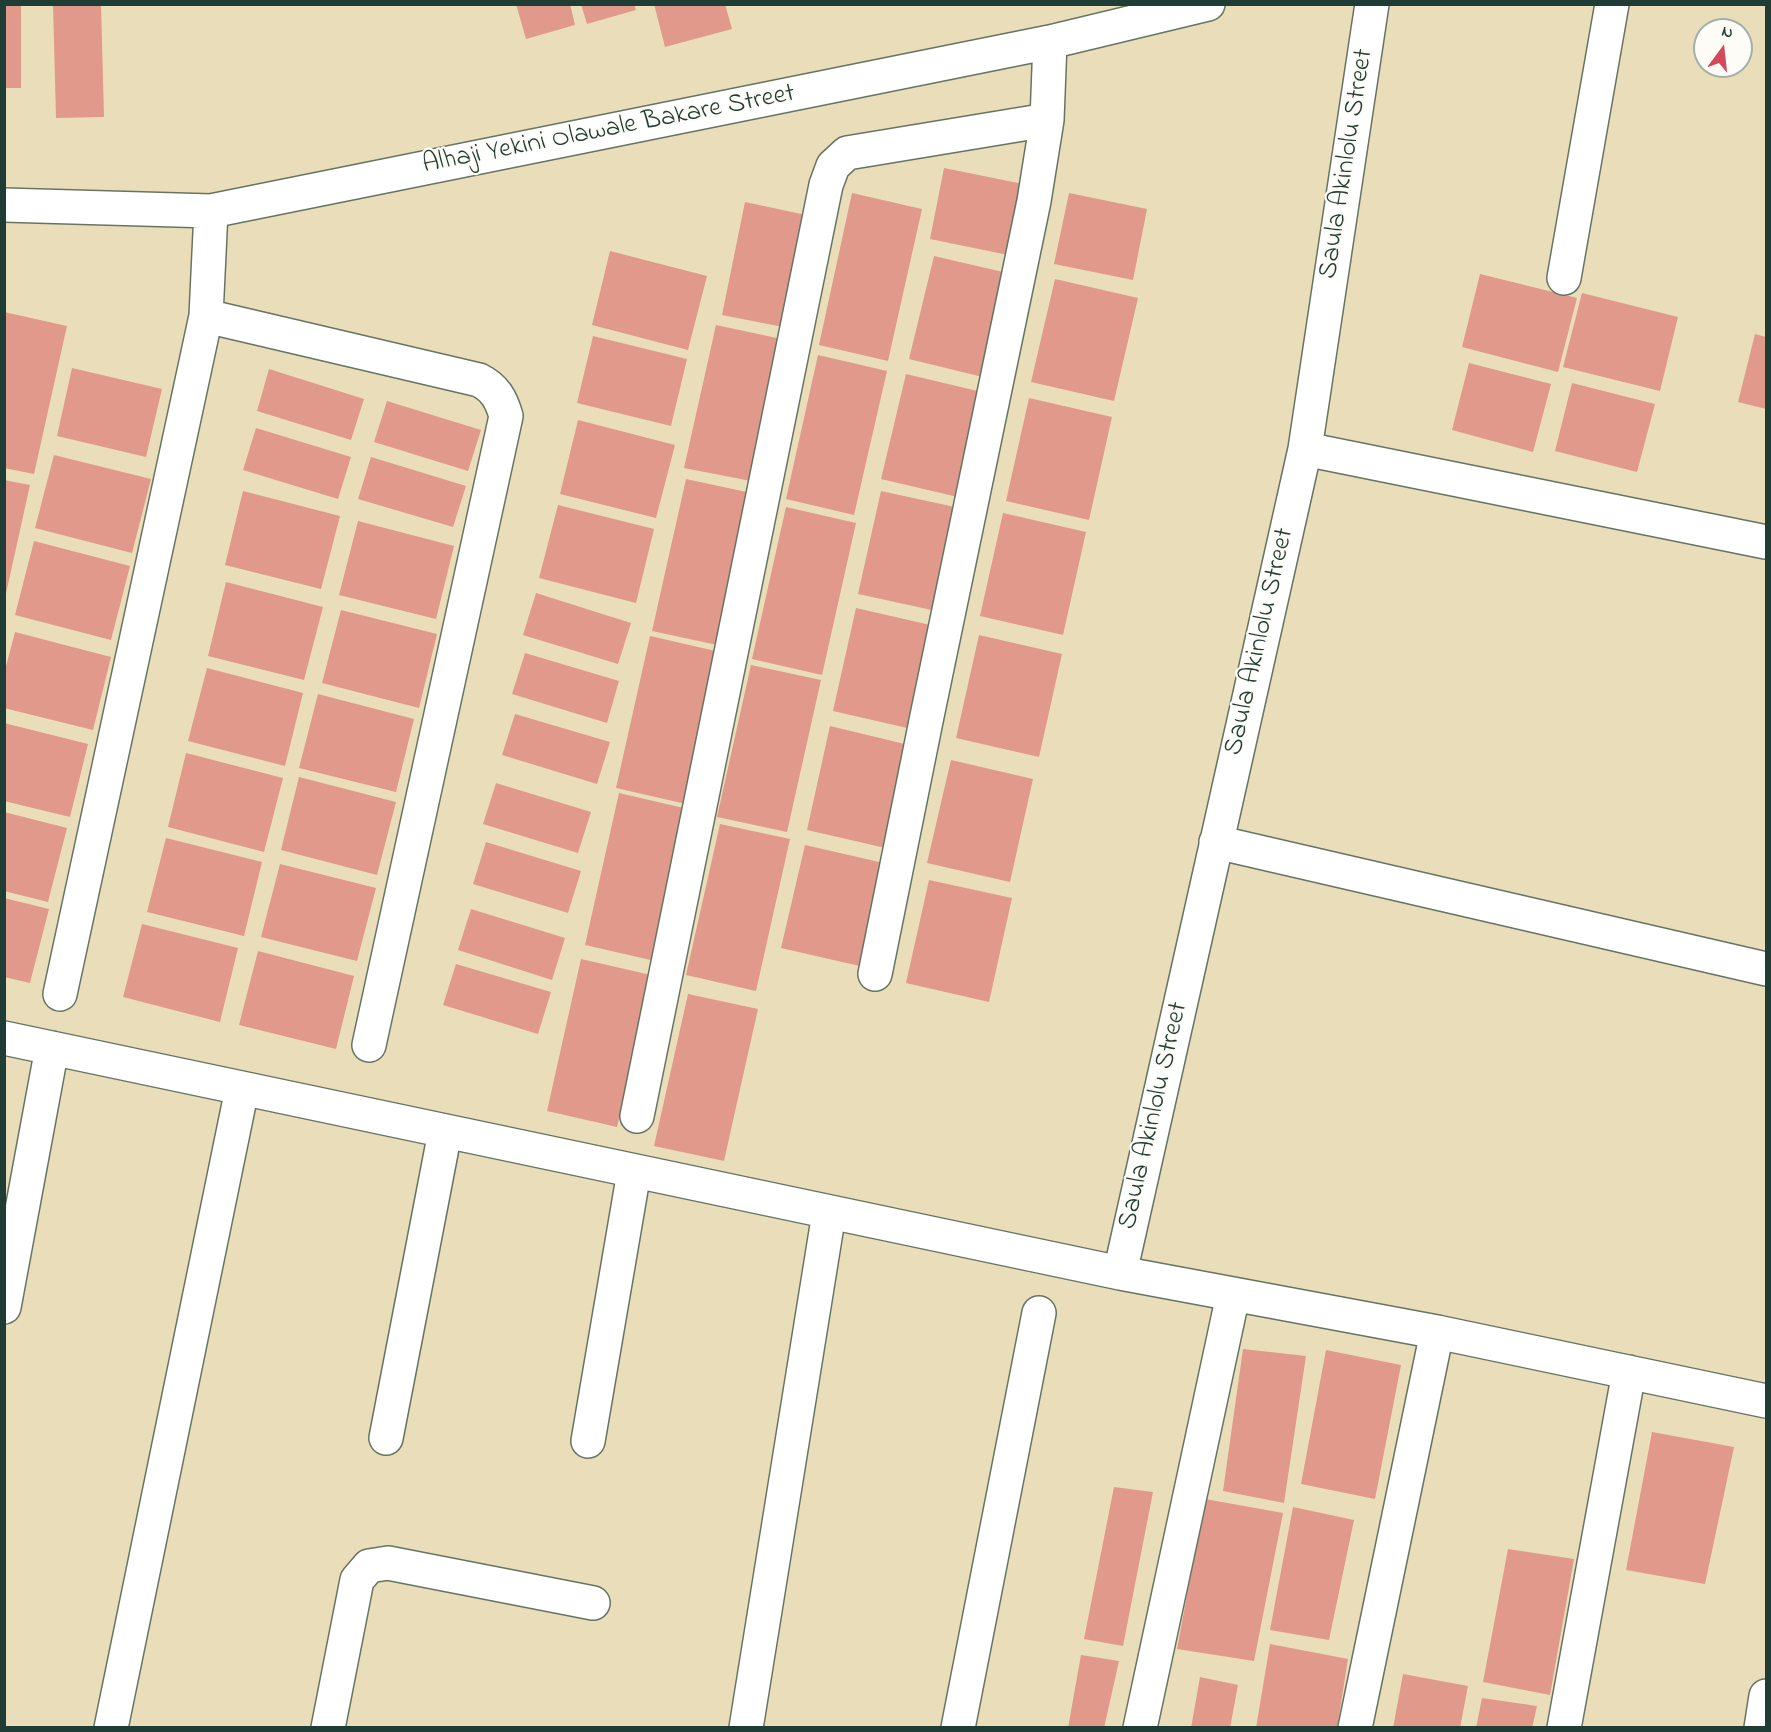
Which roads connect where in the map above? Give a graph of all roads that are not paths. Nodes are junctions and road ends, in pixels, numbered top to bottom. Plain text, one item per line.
1 (1208, 4) edge
2 (1372, 4) edge
3 (1612, 4) edge
4 (1050, 42) junction
5 (1047, 120) junction
6 (4, 205) edge
7 (211, 211) junction
8 (1564, 278) dead end
9 (206, 316) junction
10 (1305, 450) junction
11 (1767, 542) edge
12 (1216, 843) junction
13 (1767, 969) edge
14 (875, 974) dead end
15 (60, 994) dead end
16 (4, 1038) edge
17 (369, 1045) dead end
18 (52, 1048) junction
19 (242, 1089) junction
20 (637, 1116) dead end
21 (446, 1132) junction
22 (634, 1172) junction
23 (829, 1213) junction
24 (1120, 1273) junction
25 (1233, 1294) junction
26 (4, 1307) edge
27 (1039, 1313) dead end
28 (1437, 1332) junction
29 (1629, 1372) junction
30 (1767, 1401) edge
31 (386, 1438) dead end
32 (588, 1441) dead end
33 (593, 1603) dead end
34 (1767, 1696) edge
35 (111, 1728) edge
36 (328, 1728) edge
37 (746, 1728) edge
38 (958, 1728) edge
39 (1140, 1728) edge
40 (1355, 1728) edge
41 (1564, 1728) edge
42 (1761, 1728) edge

1 - 4 street, Alhaji Yekini Olawale Bakare Street
2 - 10 street, Saula Akinlolu Street
3 - 8 street
4 - 5 street
4 - 7 street, Alhaji Yekini Olawale Bakare Street
5 - 14 street
5 - 20 street
6 - 7 street, Alhaji Yekini Olawale Bakare Street
7 - 9 street
9 - 15 street
9 - 17 street
10 - 11 street
10 - 12 street, Saula Akinlolu Street
12 - 13 street
12 - 24 street, Saula Akinlolu Street
16 - 18 street
18 - 19 street
18 - 26 street
19 - 21 street
19 - 35 street
21 - 22 street
21 - 31 street
22 - 23 street
22 - 32 street
23 - 24 street
23 - 37 street
24 - 25 street
25 - 28 street
25 - 39 street
27 - 38 street
28 - 29 street
28 - 40 street
29 - 30 street
29 - 41 street
33 - 36 street
34 - 42 street

